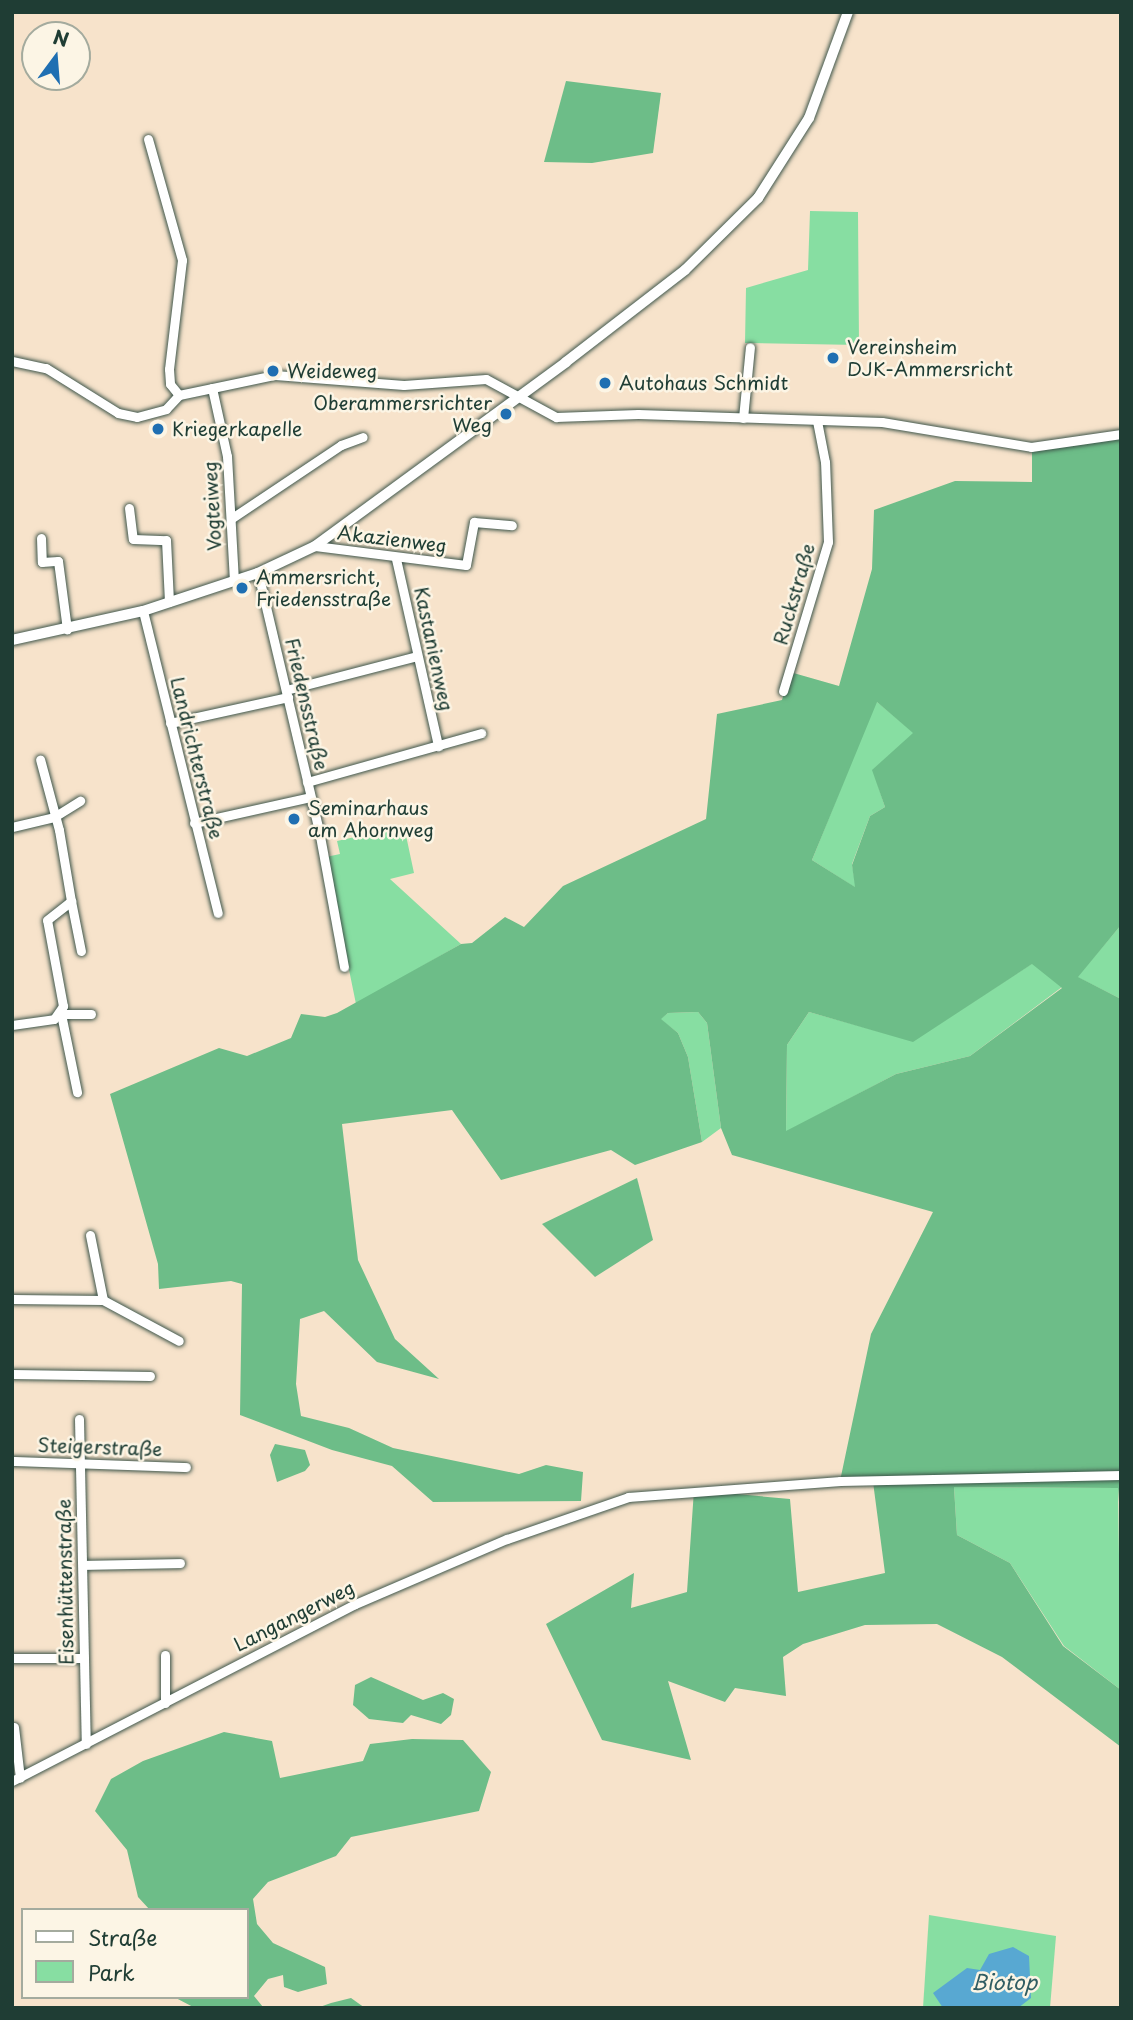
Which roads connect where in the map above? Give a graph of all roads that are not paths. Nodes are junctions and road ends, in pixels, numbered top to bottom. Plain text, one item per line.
1 (848, 12) edge
2 (148, 138) dead end
3 (750, 347) dead end
4 (12, 361) edge
5 (212, 388) junction
6 (179, 395) junction
7 (520, 395) junction
8 (743, 418) junction
9 (817, 421) junction
10 (1121, 434) edge
11 (363, 437) dead end
12 (129, 508) dead end
13 (232, 518) junction
14 (512, 525) dead end
15 (41, 538) dead end
16 (315, 546) junction
17 (396, 559) junction
18 (258, 573) junction
19 (233, 582) junction
20 (169, 602) junction
21 (144, 611) junction
22 (67, 629) junction
23 (12, 640) edge
24 (417, 656) junction
25 (783, 691) dead end
26 (287, 693) junction
27 (170, 723) junction
28 (481, 733) dead end
29 (438, 746) junction
30 (40, 759) dead end
31 (307, 782) junction
32 (310, 797) junction
33 (80, 801) dead end
34 (54, 817) junction
35 (194, 823) junction
36 (12, 827) edge
37 (71, 901) junction
38 (218, 913) dead end
39 (80, 951) dead end
40 (344, 967) dead end
41 (61, 1014) junction
42 (92, 1014) dead end
43 (12, 1025) edge
44 (78, 1093) dead end
45 (90, 1235) dead end
46 (12, 1299) edge
47 (103, 1300) junction
48 (178, 1341) dead end
49 (12, 1374) edge
50 (150, 1376) dead end
51 (79, 1419) dead end
52 (12, 1461) edge
53 (80, 1462) junction
54 (186, 1467) dead end
55 (1121, 1475) edge
56 (180, 1563) dead end
57 (84, 1566) junction
58 (165, 1655) dead end
59 (12, 1658) edge
60 (84, 1658) junction
61 (165, 1703) junction
62 (14, 1727) dead end
63 (86, 1744) junction
64 (16, 1779) edge

1 - 7 street
2 - 6 street
3 - 8 street
4 - 6 street
5 - 6 street
5 - 7 street
5 - 13 street, Vogteiweg
7 - 8 street
7 - 16 street
8 - 9 street
9 - 10 street
9 - 25 street, Ruckstraße
11 - 13 street
12 - 20 street
13 - 19 street, Vogteiweg
14 - 17 street, Akazienweg
15 - 22 street
16 - 17 street, Akazienweg
16 - 18 street
17 - 24 street, Kastanienweg
18 - 19 street
18 - 26 street, Friedensstraße
19 - 20 street
20 - 21 street
21 - 22 street
21 - 27 street, Landrichterstraße
22 - 23 street
24 - 26 street
24 - 29 street, Kastanienweg
26 - 27 street
26 - 31 street, Friedensstraße
27 - 35 street, Landrichterstraße
28 - 29 street
29 - 31 street
30 - 34 street
31 - 32 street, Friedensstraße
32 - 35 street
32 - 40 street, Friedensstraße
33 - 34 street
34 - 36 street
34 - 37 street
35 - 38 street, Landrichterstraße
37 - 39 street
37 - 41 street
41 - 42 street
41 - 43 street
41 - 44 street
45 - 47 street
46 - 47 street
47 - 48 street
49 - 50 street
51 - 53 street, Eisenhüttenstraße
52 - 53 street, Steigerstraße
53 - 54 street, Steigerstraße
53 - 57 street, Eisenhüttenstraße
55 - 61 street, Langangerweg
56 - 57 street
57 - 60 street, Eisenhüttenstraße
58 - 61 street
59 - 60 street
60 - 63 street, Eisenhüttenstraße
61 - 63 street, Langangerweg
62 - 64 street, Langangerweg
63 - 64 street, Langangerweg

